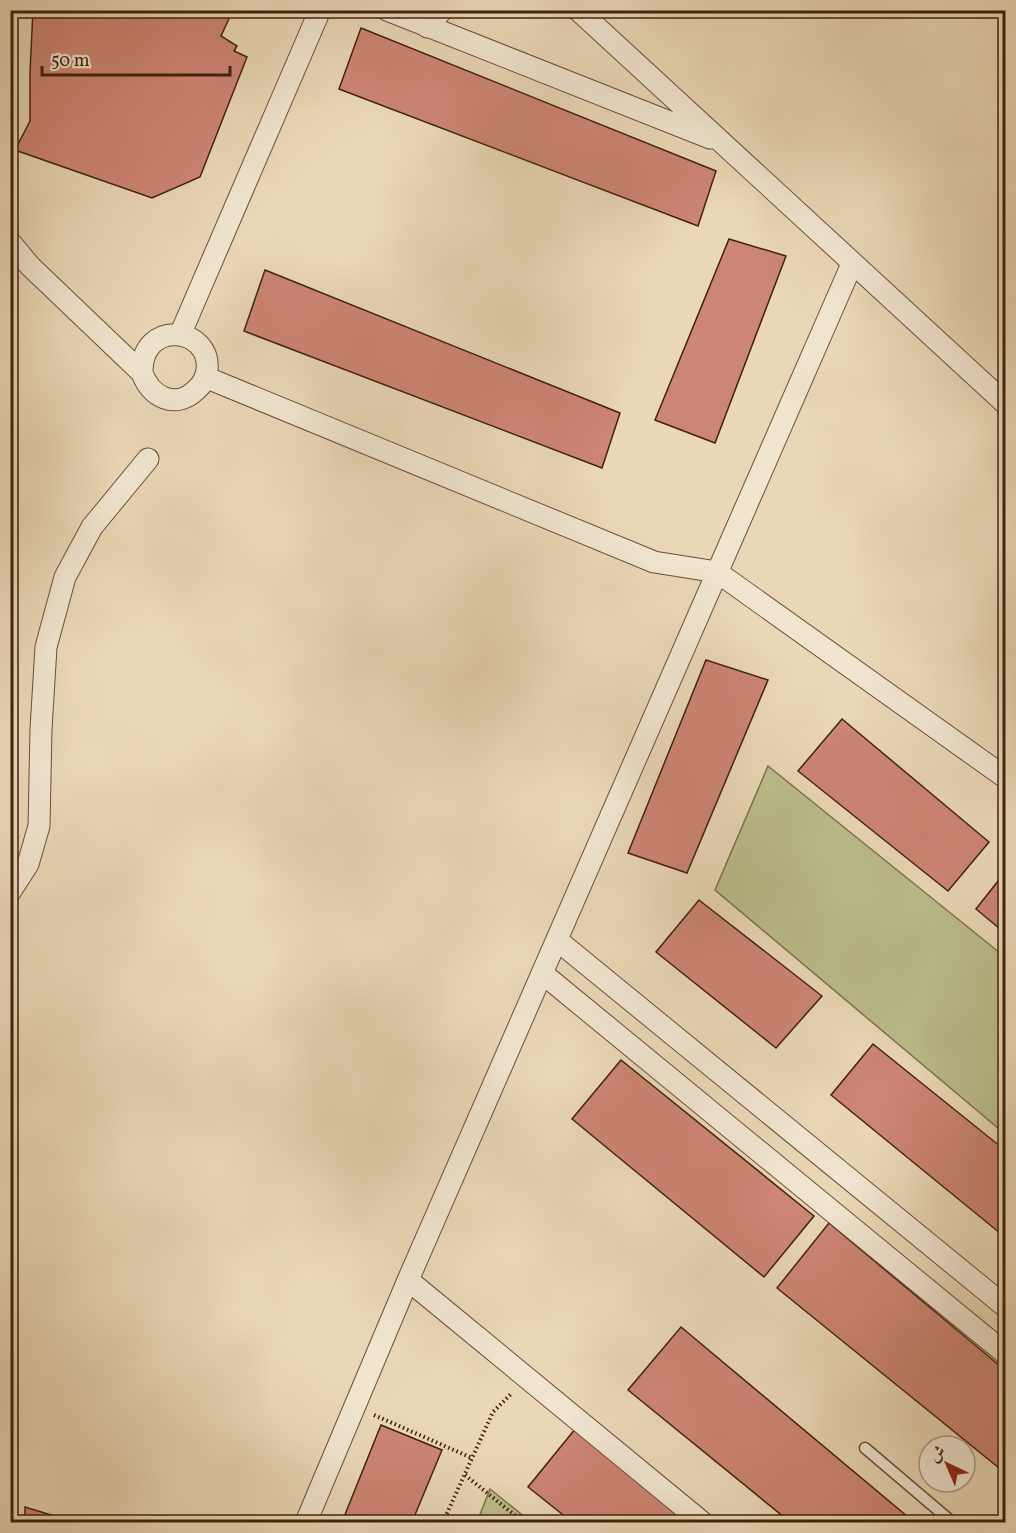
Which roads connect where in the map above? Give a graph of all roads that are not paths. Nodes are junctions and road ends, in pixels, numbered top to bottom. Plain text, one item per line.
1 (320, 10) edge
2 (387, 10) edge
3 (442, 10) edge
4 (578, 10) edge
5 (427, 27) junction
6 (721, 142) junction
7 (10, 242) edge
8 (852, 264) junction
9 (180, 335) junction
10 (142, 373) junction
11 (205, 377) junction
12 (1005, 404) edge
13 (148, 459) dead end
14 (717, 572) junction
15 (1005, 778) edge
16 (10, 892) edge
17 (557, 940) junction
18 (542, 973) junction
19 (408, 1280) junction
20 (1005, 1308) edge
21 (1005, 1354) edge
22 (865, 1448) dead end
23 (306, 1522) edge
24 (702, 1522) edge
25 (952, 1522) edge

1 - 9 street
2 - 5 street
3 - 5 street
4 - 6 street
5 - 6 street
6 - 8 street
7 - 10 street
8 - 12 street
8 - 14 street
9 - 10 street
9 - 11 street
10 - 11 street
11 - 14 street
13 - 16 street
14 - 15 street
14 - 17 street
17 - 18 street
17 - 20 street
18 - 19 street
18 - 21 street
19 - 23 street
19 - 24 street
22 - 25 lane

